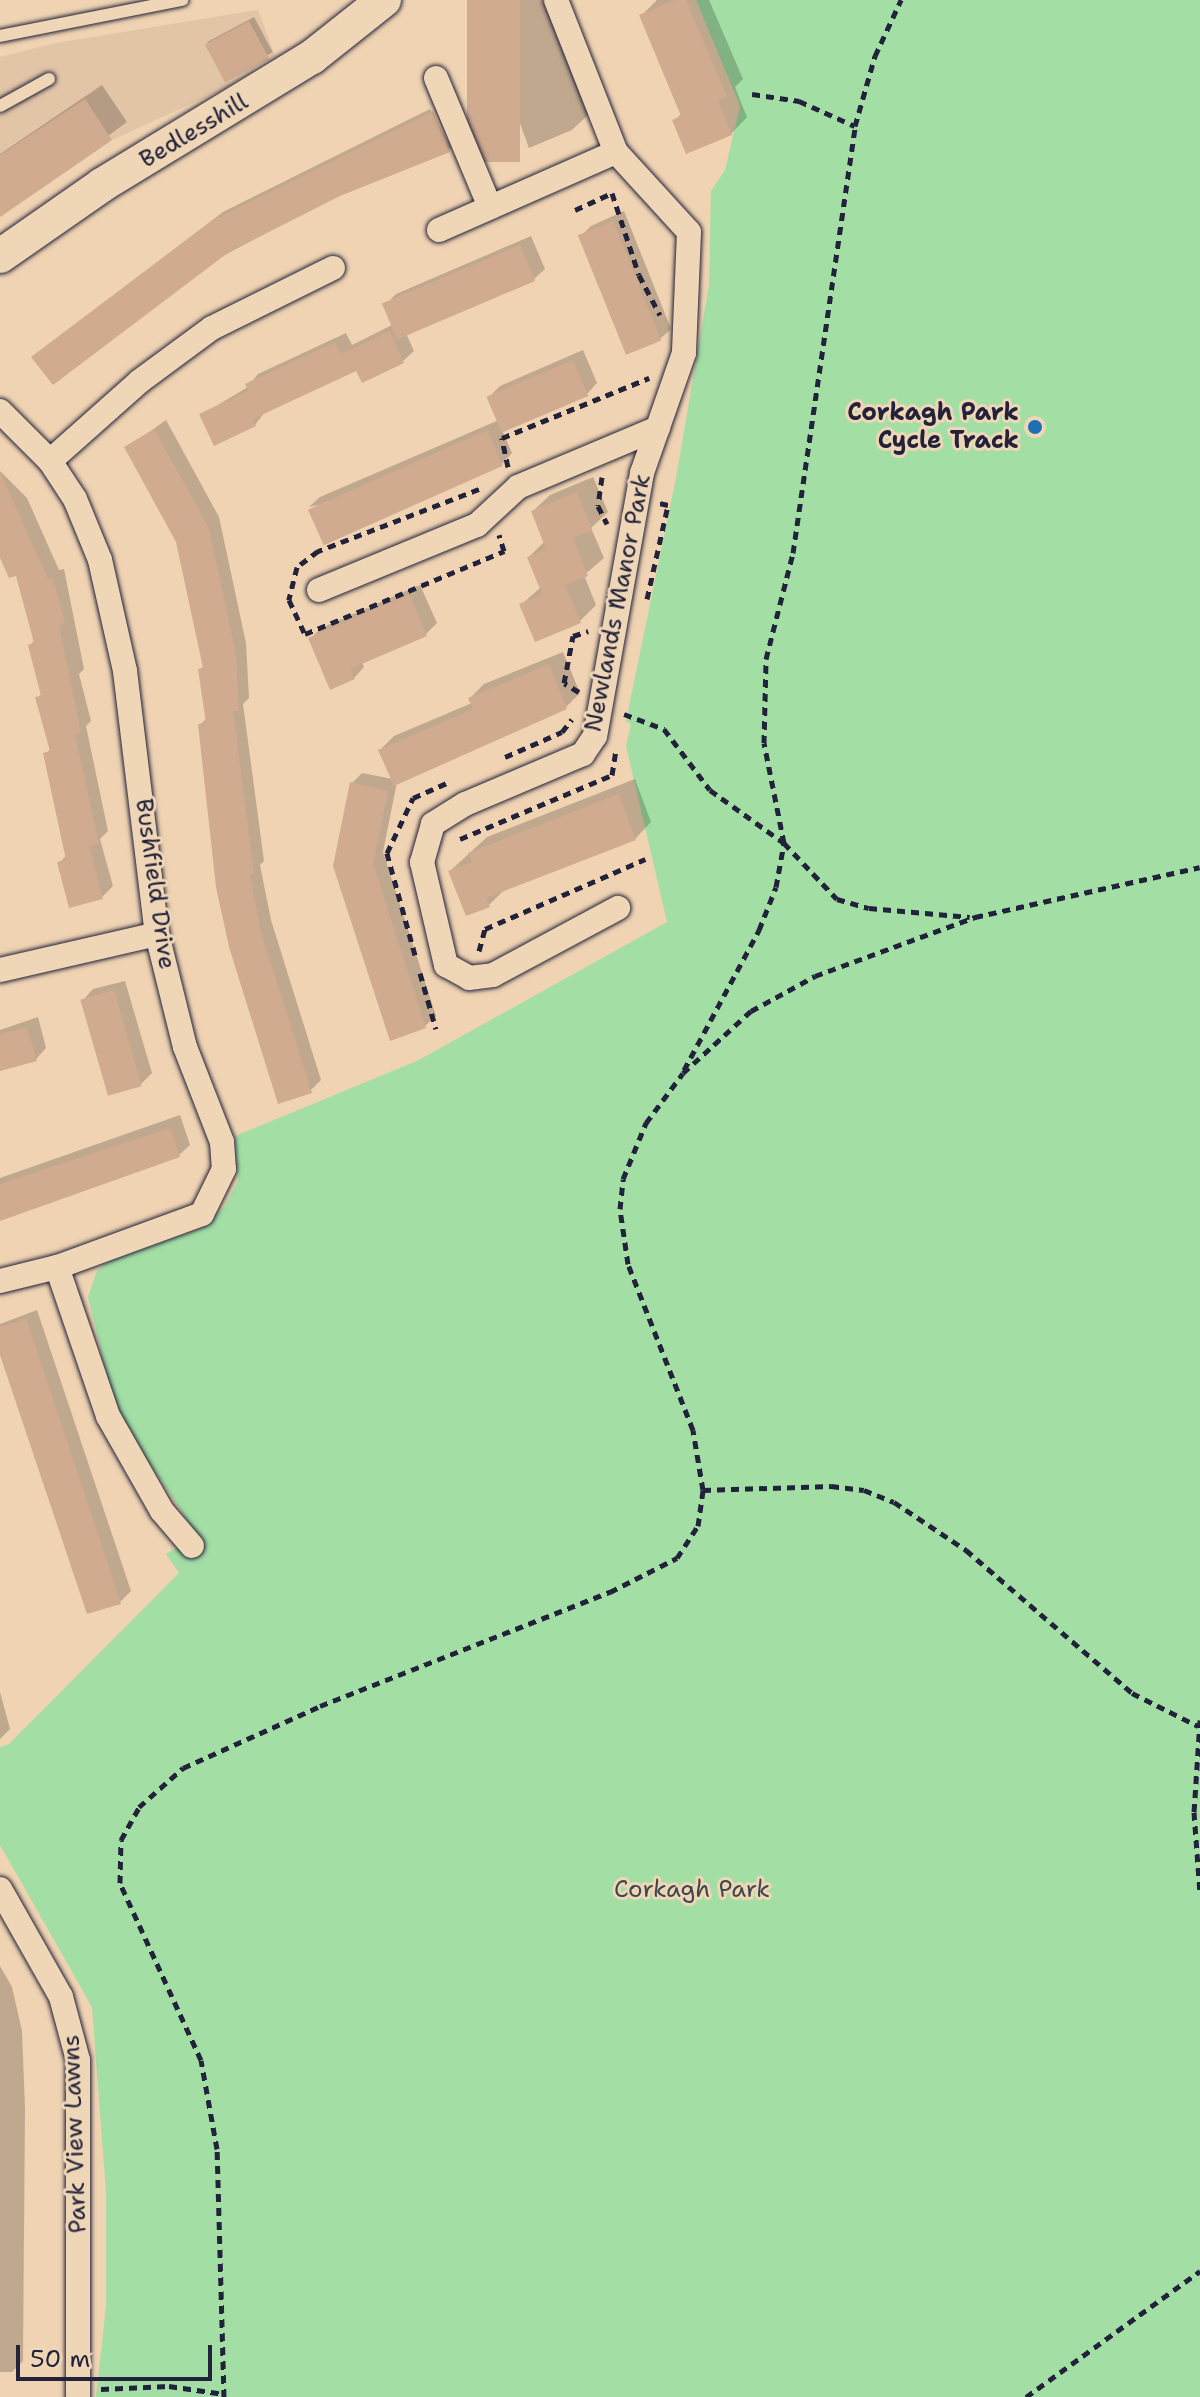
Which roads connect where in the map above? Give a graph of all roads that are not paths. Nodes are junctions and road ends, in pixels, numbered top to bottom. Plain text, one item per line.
1 (182, 0) edge
2 (384, 0) edge
3 (565, 3) edge
4 (0, 36) edge
5 (436, 78) dead end
6 (49, 79) dead end
7 (0, 106) edge
8 (616, 152) junction
9 (490, 207) junction
10 (439, 230) dead end
11 (0, 256) edge
12 (333, 268) dead end
13 (0, 411) edge
14 (658, 428) junction
15 (50, 461) junction
16 (319, 590) dead end
17 (618, 908) dead end
18 (157, 934) junction
19 (0, 970) edge
20 (57, 1267) junction
21 (0, 1281) edge
22 (192, 1546) dead end
23 (0, 1889) edge
24 (86, 2393) edge

1 - 4 lane
2 - 11 street, Bedlesshill
3 - 8 street
5 - 9 street
6 - 7 lane
8 - 9 street
8 - 14 street, Newlands Manor Park
9 - 10 street
12 - 15 street
13 - 15 street, Bushfield Drive
14 - 16 street
14 - 17 street, Newlands Manor Park
15 - 18 street, Bushfield Drive
18 - 19 street
18 - 20 street, Bushfield Drive
20 - 21 street, Bushfield Drive
20 - 22 street
23 - 24 street, Park View Lawns

